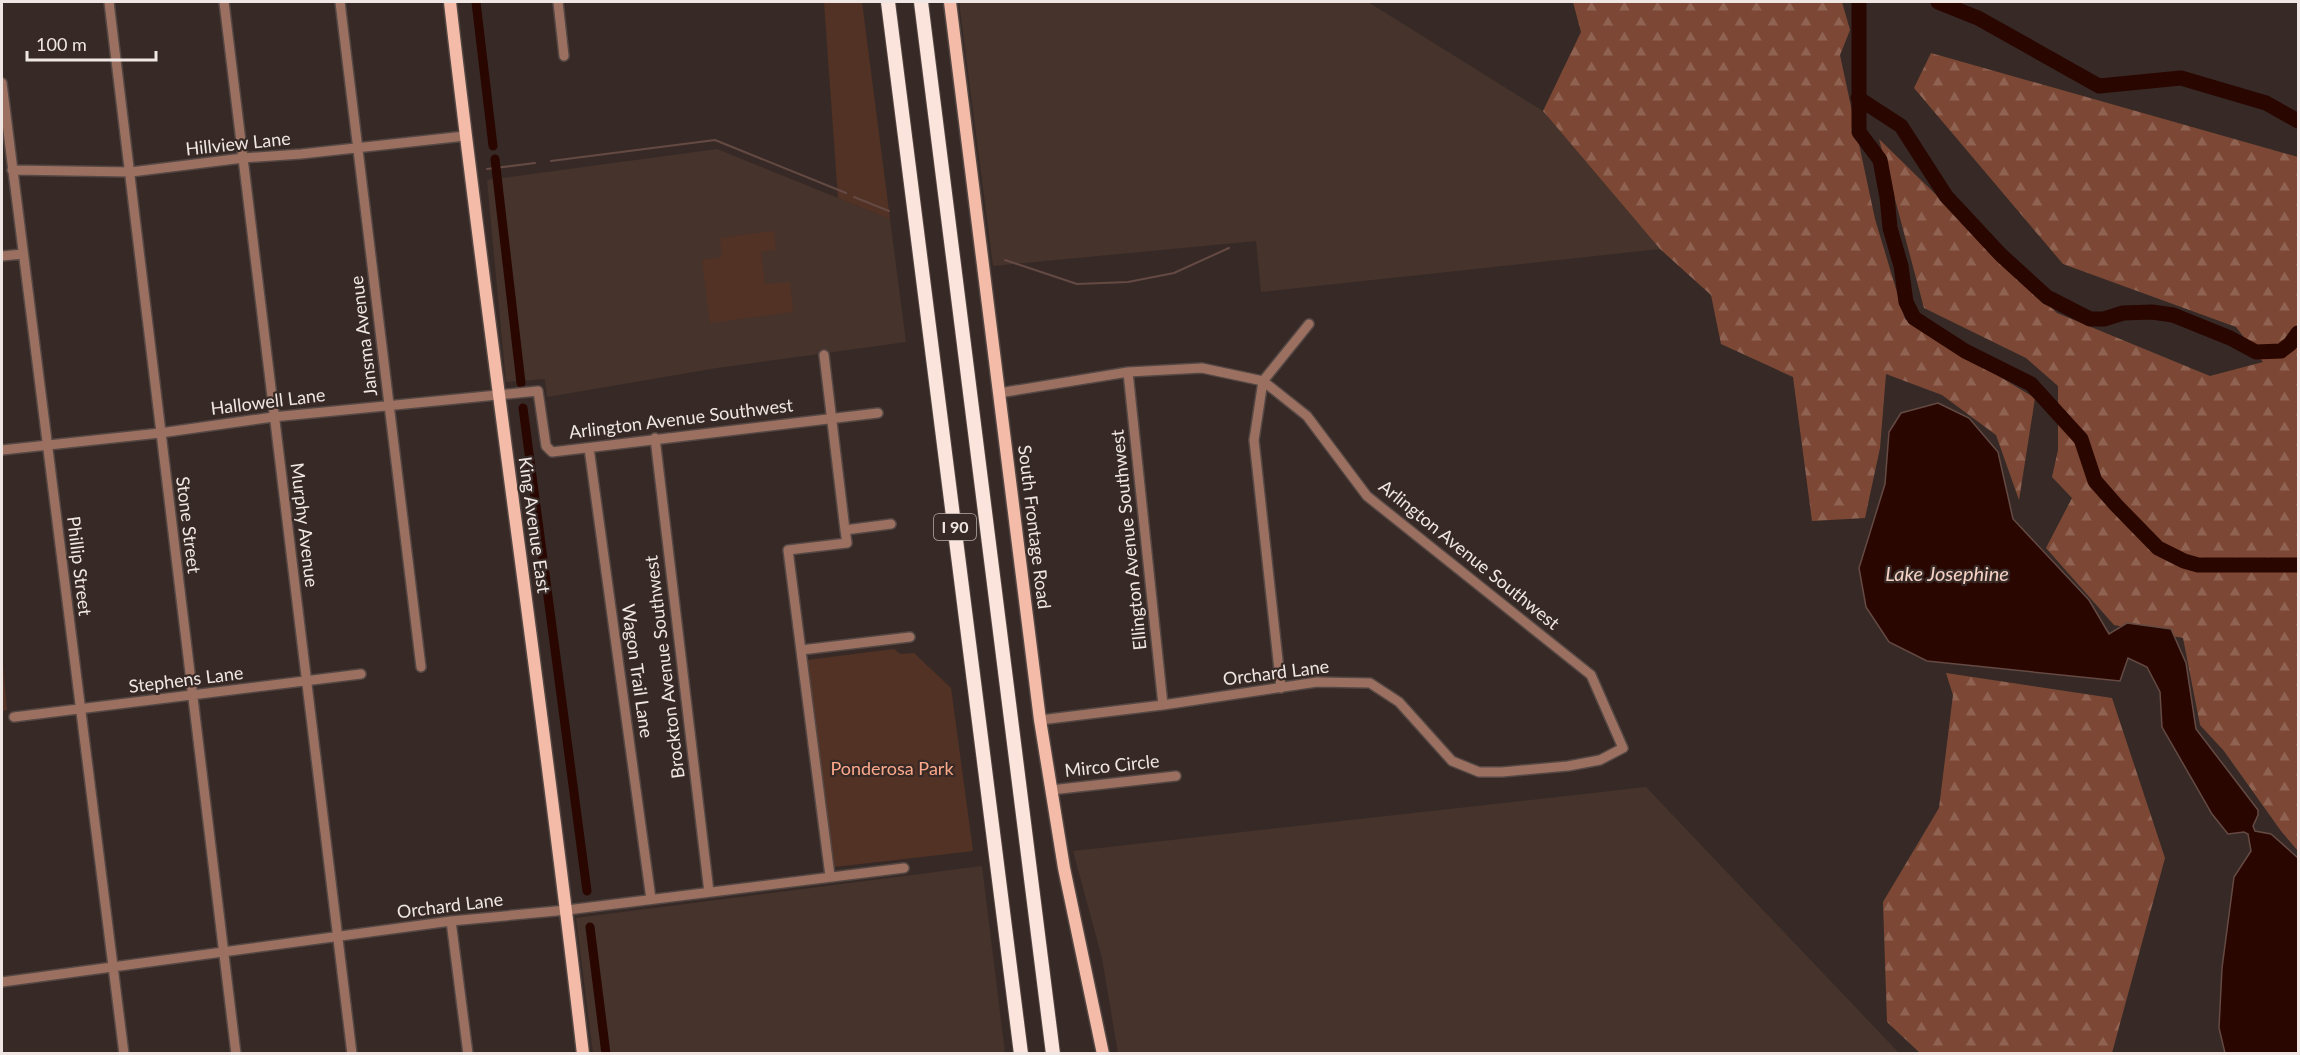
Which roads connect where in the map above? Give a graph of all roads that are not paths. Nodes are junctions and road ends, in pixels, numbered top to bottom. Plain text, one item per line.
1 (109, 2) edge
2 (224, 2) edge
3 (340, 2) edge
4 (450, 2) edge
5 (558, 2) edge
6 (888, 2) edge
7 (921, 2) edge
8 (950, 2) edge
9 (564, 56) dead end
10 (2, 83) edge
11 (465, 136) junction
12 (357, 148) junction
13 (243, 158) junction
14 (12, 170) junction
15 (131, 172) junction
16 (23, 254) junction
17 (2, 256) edge
18 (1309, 324) dead end
19 (824, 355) dead end
20 (1128, 372) junction
21 (1263, 381) junction
22 (538, 391) joint
23 (999, 393) junction
24 (499, 395) junction
25 (389, 405) junction
26 (878, 413) dead end
27 (273, 417) junction
28 (832, 417) junction
29 (160, 433) junction
30 (655, 438) junction
31 (47, 444) junction
32 (589, 448) junction
33 (2, 450) edge
34 (891, 524) dead end
35 (845, 530) junction
36 (910, 637) dead end
37 (801, 650) junction
38 (421, 667) dead end
39 (361, 674) dead end
40 (308, 682) junction
41 (1281, 688) junction
42 (194, 695) junction
43 (1163, 705) junction
44 (81, 710) junction
45 (14, 717) dead end
46 (1040, 720) junction
47 (1623, 748) joint
48 (1176, 776) dead end
49 (1051, 790) junction
50 (904, 868) dead end
51 (830, 876) junction
52 (709, 892) junction
53 (651, 899) junction
54 (567, 910) junction
55 (451, 921) junction
56 (337, 937) junction
57 (224, 952) junction
58 (113, 967) junction
59 (2, 982) edge
60 (124, 1053) edge
61 (236, 1053) edge
62 (352, 1053) edge
63 (468, 1053) edge
64 (583, 1053) edge
65 (1021, 1053) edge
66 (1053, 1053) edge
67 (1103, 1053) edge

1 - 15 street, Stone Street
2 - 13 street, Murphy Avenue
3 - 12 street, Jansma Avenue
4 - 11 main road, King Avenue East
5 - 9 street
6 - 65 highway, I 90
7 - 66 highway, I 90
8 - 23 main road, South Frontage Road
10 - 14 street, Phillip Street
11 - 12 street, Hillview Lane
11 - 24 main road, King Avenue East
12 - 13 street, Hillview Lane
12 - 25 street, Jansma Avenue
13 - 15 street, Hillview Lane
13 - 27 street, Murphy Avenue
14 - 15 street, Hillview Lane
14 - 16 street, Phillip Street
15 - 29 street, Stone Street
16 - 17 street
16 - 31 street, Phillip Street
18 - 21 street
19 - 28 street
20 - 21 street, Arlington Avenue Southwest
20 - 23 street, Arlington Avenue Southwest
20 - 43 street, Ellington Avenue Southwest
21 - 41 street
21 - 47 street, Arlington Avenue Southwest
22 - 24 street, Hallowell Lane
22 - 32 street, Arlington Avenue Southwest
23 - 46 main road, South Frontage Road
24 - 25 street, Hallowell Lane
24 - 54 main road, King Avenue East
25 - 27 street, Hallowell Lane
25 - 38 street, Jansma Avenue
26 - 28 street, Arlington Avenue Southwest
27 - 29 street, Hallowell Lane
27 - 40 street, Murphy Avenue
28 - 30 street, Arlington Avenue Southwest
28 - 35 street
29 - 31 street, Hallowell Lane
29 - 42 street, Stone Street
30 - 32 street, Arlington Avenue Southwest
30 - 52 street, Brockton Avenue Southwest
31 - 33 street, Hallowell Lane
31 - 44 street, Phillip Street
32 - 53 street, Wagon Trail Lane
34 - 35 street
35 - 37 street
36 - 37 street
37 - 51 street
39 - 40 street, Stephens Lane
40 - 42 street, Stephens Lane
40 - 56 street, Murphy Avenue
41 - 43 street, Orchard Lane
41 - 47 street, Orchard Lane
42 - 44 street, Stephens Lane
42 - 57 street, Stone Street
43 - 46 street, Orchard Lane
44 - 45 street, Stephens Lane
44 - 58 street, Phillip Street
46 - 49 main road, South Frontage Road
48 - 49 street, Mirco Circle
49 - 67 main road, South Frontage Road
50 - 51 street, Orchard Lane
51 - 52 street, Orchard Lane
52 - 53 street, Orchard Lane
53 - 54 street, Orchard Lane
54 - 55 street, Orchard Lane
54 - 64 main road, King Avenue East
55 - 56 street, Orchard Lane
55 - 63 street
56 - 57 street, Orchard Lane
56 - 62 street, Murphy Avenue
57 - 58 street, Orchard Lane
57 - 61 street, Stone Street
58 - 59 street, Orchard Lane
58 - 60 street, Phillip Street

